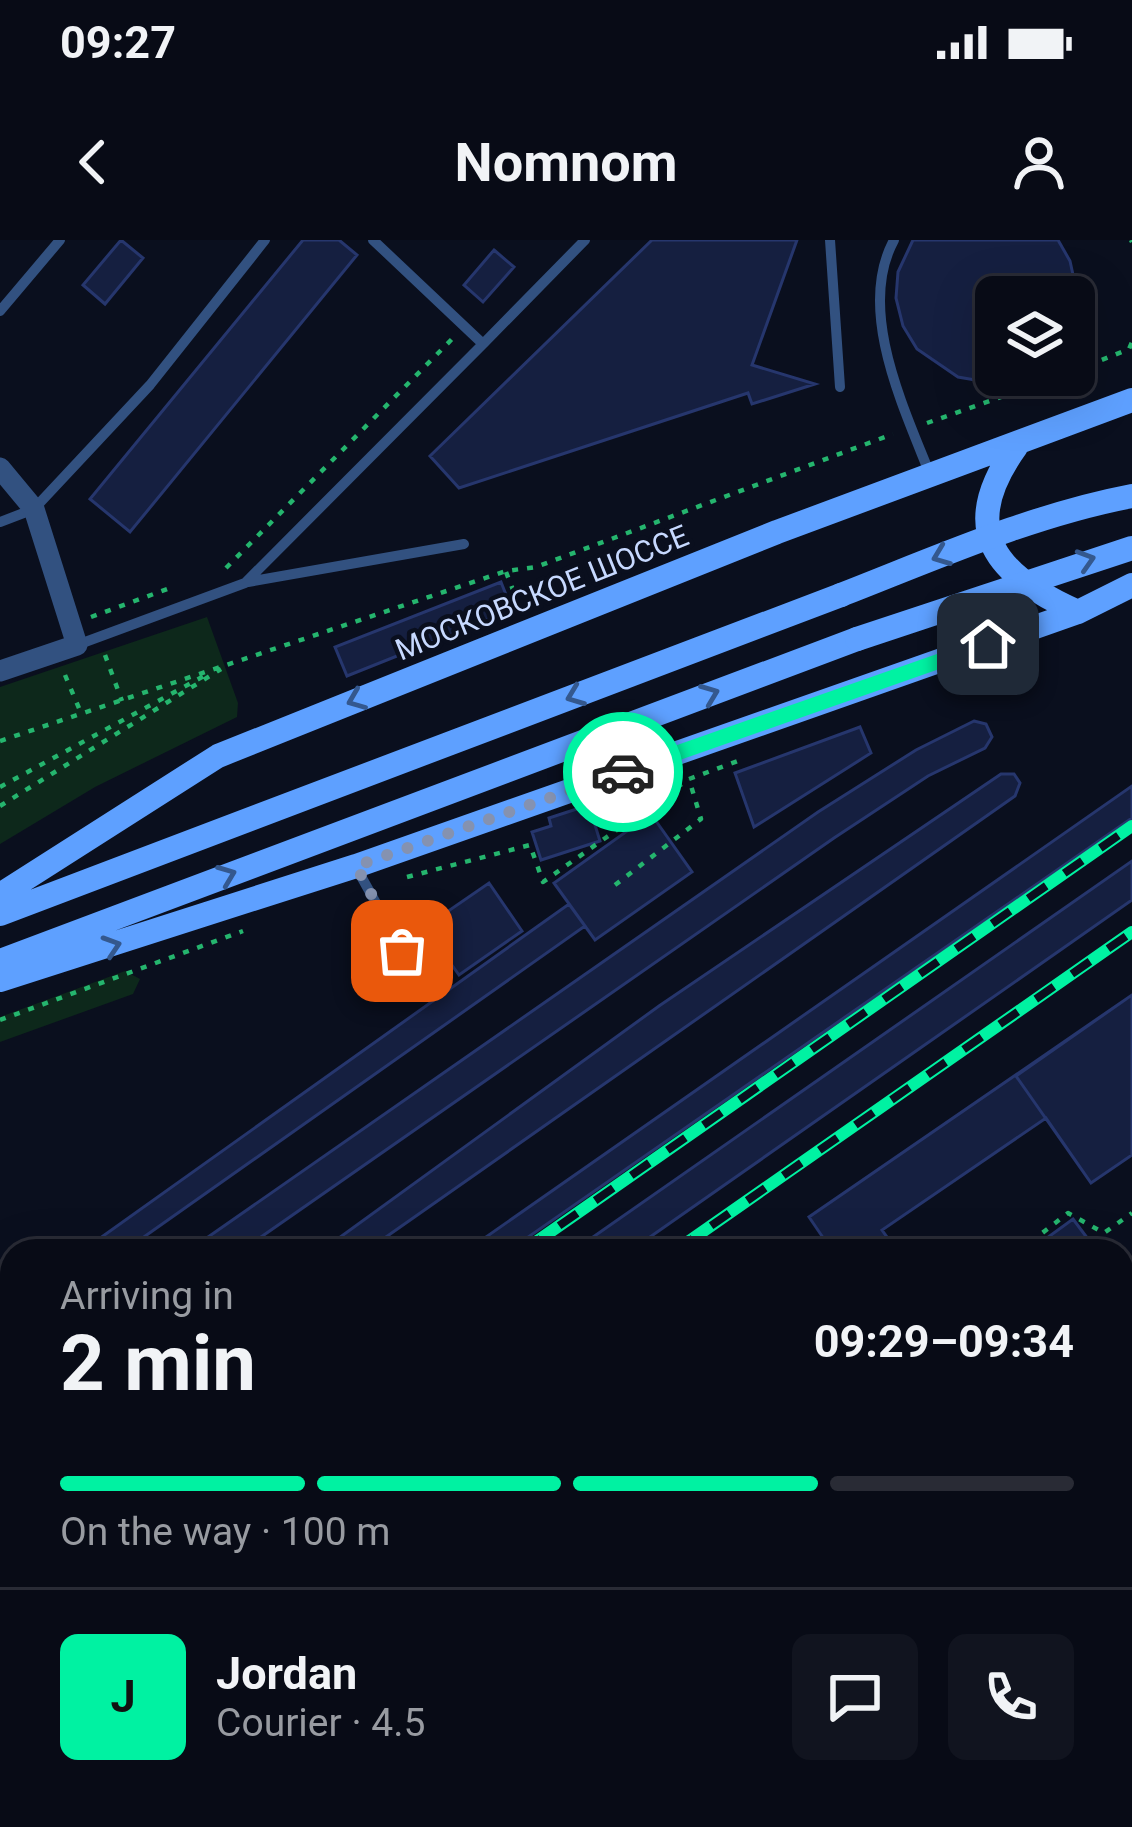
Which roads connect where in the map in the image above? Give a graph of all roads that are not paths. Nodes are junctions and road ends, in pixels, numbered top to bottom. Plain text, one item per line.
1 (60, 240) edge
2 (265, 240) edge
3 (374, 240) edge
4 (585, 240) edge
5 (830, 240) edge
6 (894, 240) edge
7 (0, 311) edge
8 (483, 344) junction
9 (840, 387) dead end
10 (1132, 400) edge
11 (1016, 447) junction
12 (0, 468) edge
13 (931, 477) junction
14 (1132, 496) edge
15 (34, 509) junction
16 (0, 522) edge
17 (464, 544) dead end
18 (1132, 548) edge
19 (245, 583) junction
20 (1132, 585) edge
21 (1078, 612) junction
22 (74, 635) junction
23 (0, 671) edge
24 (356, 866) junction
25 (0, 895) edge
26 (0, 914) edge
27 (0, 961) edge
28 (0, 980) edge
29 (420, 982) dead end

1 - 7 lane
2 - 15 lane
3 - 8 lane
4 - 8 lane
5 - 9 lane
6 - 13 lane
8 - 19 lane
10 - 11 main road, МОСКОВСКОЕ ШОССЕ
11 - 13 main road, МОСКОВСКОЕ ШОССЕ
11 - 21 main road
12 - 15 street
13 -> 25 main road, МОСКОВСКОЕ ШОССЕ
14 -> 26 main road, bridge
15 - 16 lane
15 - 22 street
17 - 19 lane
27 -> 18 main road, bridge
19 - 22 lane
20 - 21 main road
21 - 24 main road
22 - 23 street
28 -> 24 main road
24 - 29 lane

